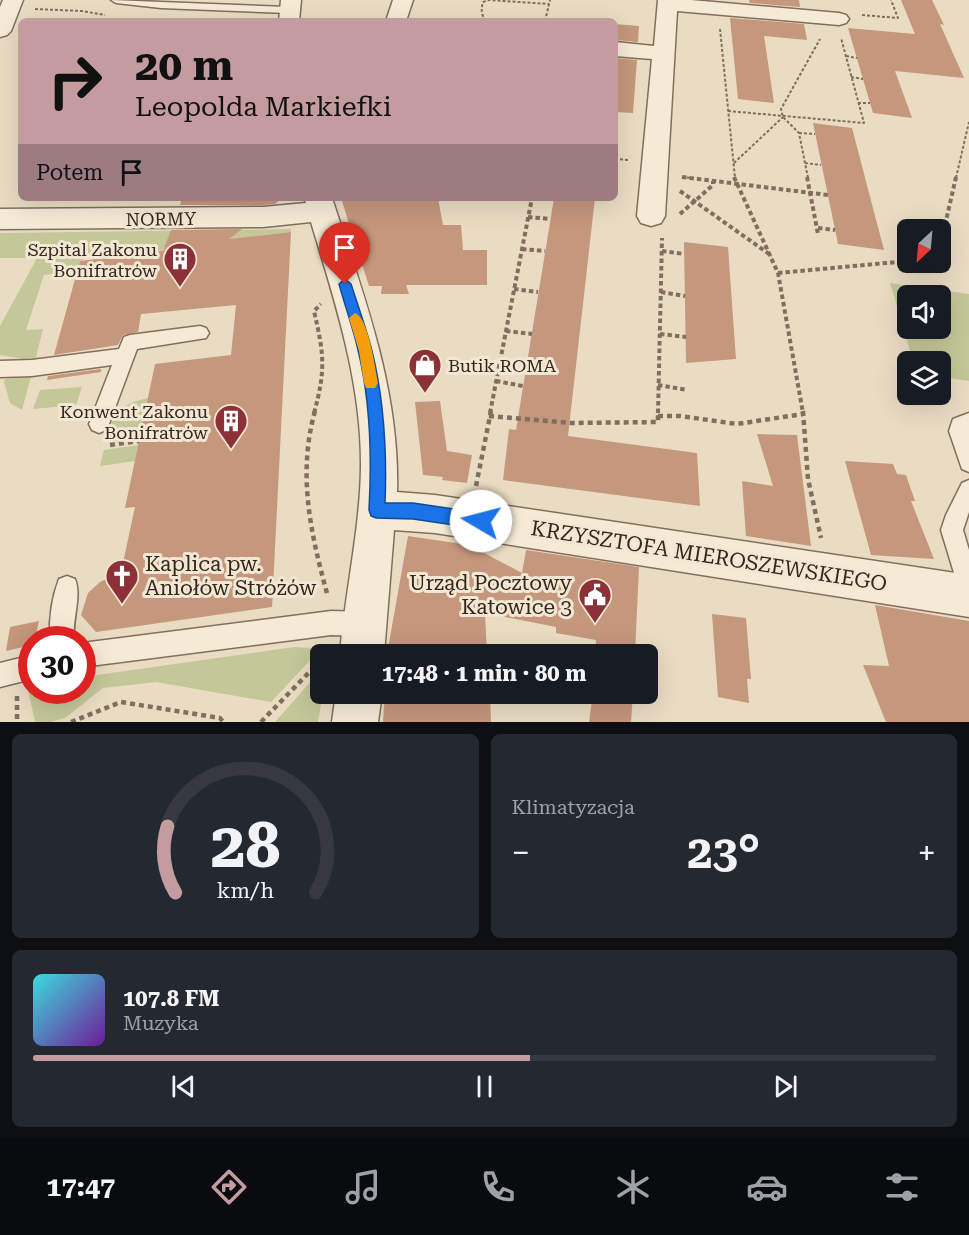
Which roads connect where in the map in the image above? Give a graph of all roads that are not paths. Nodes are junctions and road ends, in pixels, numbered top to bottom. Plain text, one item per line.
1 (13, 0) edge
2 (116, 0) edge
3 (403, 0) edge
4 (668, 2) edge
5 (289, 10) edge
6 (397, 18) edge
7 (838, 22) road end
8 (0, 31) edge
9 (618, 49) edge
10 (663, 54) junction
11 (320, 204) edge
12 (0, 219) edge
13 (656, 223) road end
14 (200, 333) dead end
15 (125, 356) junction
16 (0, 369) edge
17 (969, 422) edge
18 (99, 424) dead end
19 (969, 462) edge
20 (969, 490) edge
21 (376, 510) junction
22 (969, 586) edge
23 (67, 587) dead end
24 (969, 596) edge
25 (61, 626) edge
26 (352, 634) edge
27 (96, 654) edge
28 (18, 670) edge
29 (0, 675) edge
30 (357, 704) edge
31 (355, 722) edge

1 - 8 street
2 - 5 lane
3 - 6 street
4 - 7 street
4 - 10 street
9 - 10 street
10 - 13 street
11 - 12 street, NORMY
11 - 21 street
14 - 15 lane
15 - 16 lane
15 - 18 lane
17 - 19 lane
20 - 22 lane
21 - 24 street, KRZYSZTOFA MIEROSZEWSKIEGO
21 - 26 street
23 - 25 lane
26 - 27 lane
28 - 29 lane
30 - 31 street

